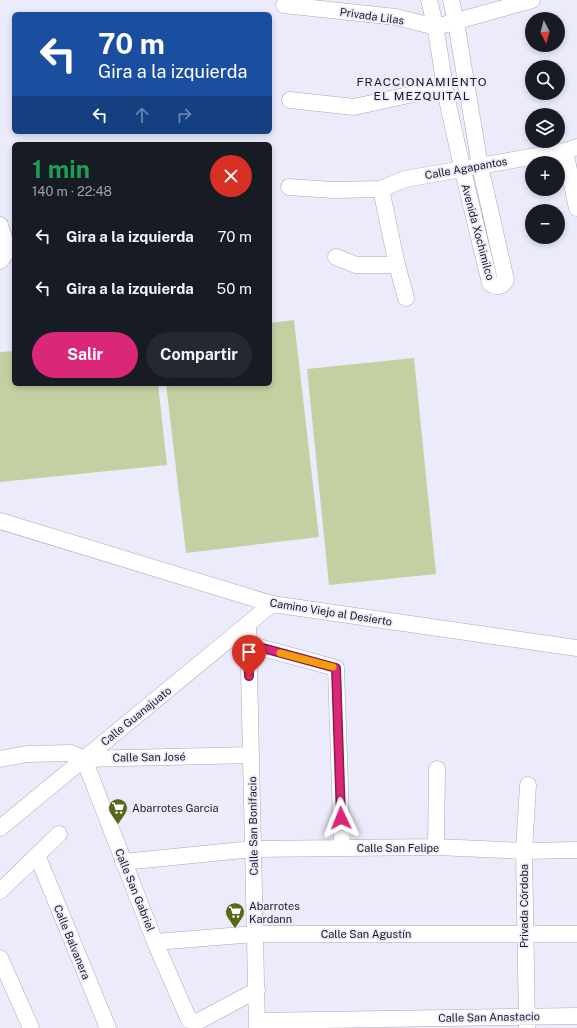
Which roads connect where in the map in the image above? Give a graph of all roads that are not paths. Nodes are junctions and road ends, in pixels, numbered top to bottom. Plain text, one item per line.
1 (429, 0) edge
2 (451, 0) edge
3 (532, 0) edge
4 (284, 5) dead end
5 (456, 22) junction
6 (436, 27) junction
7 (445, 87) junction
8 (290, 100) dead end
9 (571, 149) edge
10 (480, 166) junction
11 (462, 169) junction
12 (289, 187) dead end
13 (381, 189) junction
14 (577, 208) edge
15 (0, 225) edge
16 (336, 256) dead end
17 (0, 261) edge
18 (397, 265) junction
19 (406, 298) dead end
20 (0, 522) edge
21 (272, 604) junction
22 (248, 624) junction
23 (248, 644) junction
24 (577, 648) edge
25 (251, 755) junction
26 (84, 758) junction
27 (0, 759) edge
28 (437, 769) dead end
29 (528, 784) dead end
30 (0, 828) edge
31 (60, 834) dead end
32 (436, 847) junction
33 (342, 848) junction
34 (253, 849) junction
35 (577, 850) edge
36 (524, 851) junction
37 (37, 856) junction
38 (123, 862) junction
39 (0, 891) edge
40 (255, 934) junction
41 (524, 934) junction
42 (577, 934) edge
43 (155, 942) junction
44 (0, 958) edge
45 (5, 985) edge
46 (257, 990) junction
47 (577, 1016) edge
48 (526, 1022) edge
49 (257, 1025) edge
50 (31, 1028) edge
51 (108, 1028) edge

1 - 6 street, Avenida Xochimilco
2 - 5 street, Avenida Xochimilco
3 - 5 street
4 - 6 street, Privada Lilas
5 - 6 street
5 - 10 street, Avenida Xochimilco
6 - 7 street, Avenida Xochimilco
7 - 8 street
7 - 11 street, Avenida Xochimilco
9 - 10 street, Calle Agapantos
9 - 14 street
10 - 11 street, Calle Agapantos
10 - 11 street, Avenida Xochimilco
11 - 13 street, Calle Agapantos
12 - 13 street
13 - 18 street
15 - 17 street
16 - 18 street
18 - 19 street
20 - 21 street, Camino Viejo al Desierto
21 - 22 street, Calle Guanajuato
21 - 24 street, Camino Viejo al Desierto
22 - 23 street, Calle San Bonifacio
22 - 26 street, Calle Guanajuato
23 - 25 street, Calle San Bonifacio
23 - 33 street
25 - 26 street, Calle San José
25 - 34 street, Calle San Bonifacio
26 - 27 street, Calle San José
26 - 30 street, Calle Guanajuato
26 - 38 street, Calle San Gabriel
28 - 32 street
29 - 36 street, Privada Córdoba
31 - 37 street
32 - 33 street, Calle San Felipe
32 - 36 street, Calle San Felipe
33 - 34 street, Calle San Felipe
34 - 38 street, Calle San Felipe
34 - 40 street, Calle San Bonifacio
35 - 36 street, Calle San Felipe
36 - 41 street, Privada Córdoba
37 - 39 street
37 - 51 street, Calle Balvanera
38 - 43 street, Calle San Gabriel
40 - 41 street, Calle San Agustín
40 - 43 street, Calle San Agustín
40 - 46 street, Calle San Bonifacio
41 - 42 street, Calle San Agustín
41 - 48 street, Privada Córdoba
43 - 46 street, Calle San Gabriel
44 - 45 street
45 - 50 street
46 - 49 street, Calle San Bonifacio
47 - 48 street, Calle San Anastacio
48 - 49 street, Calle San Anastacio

